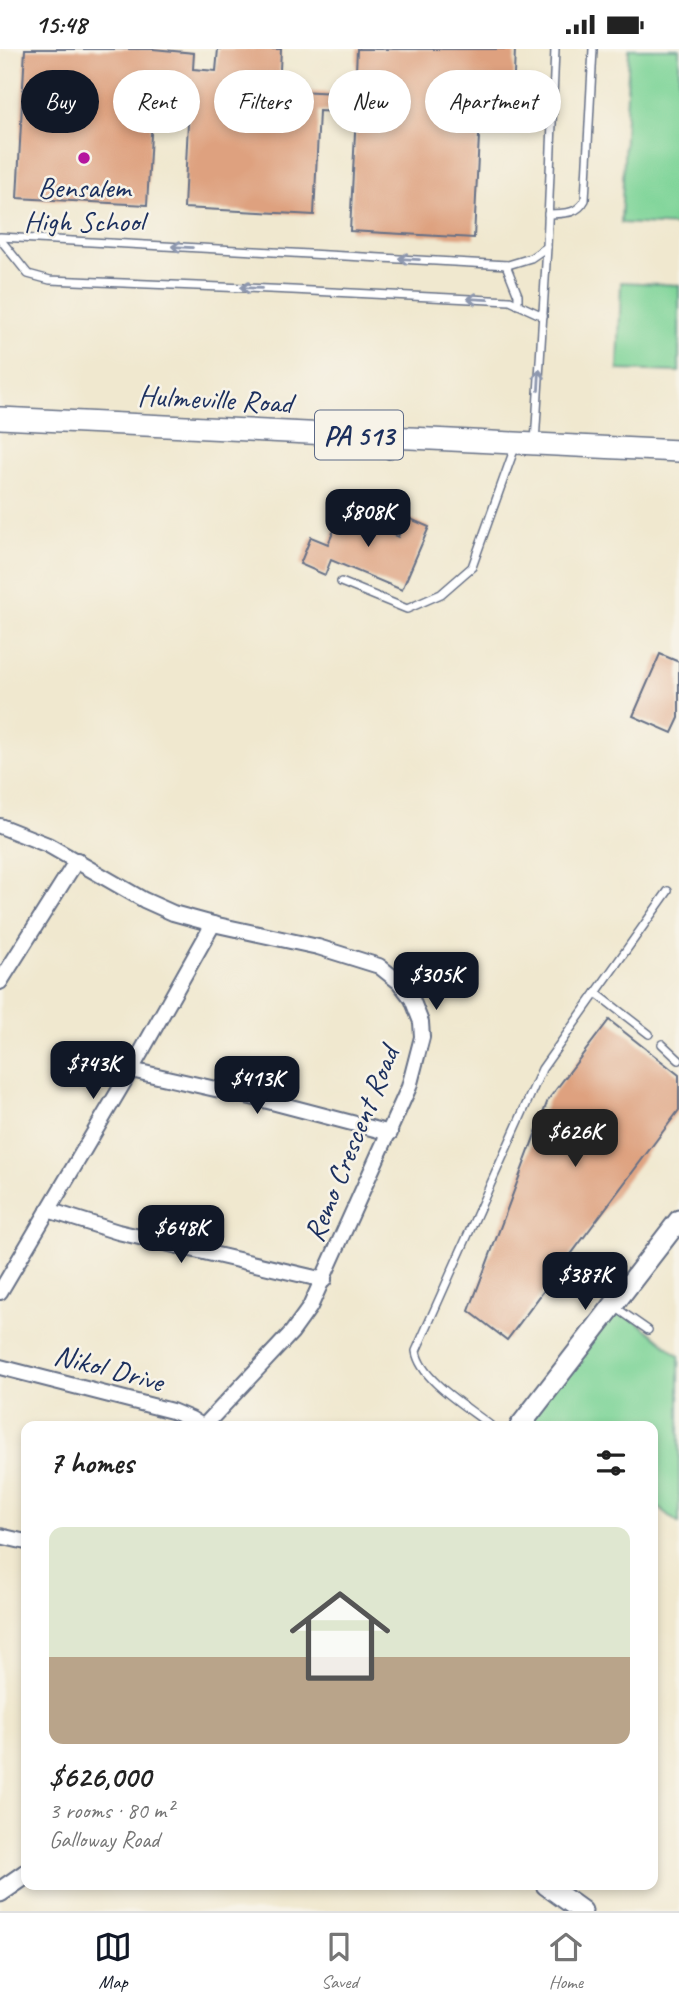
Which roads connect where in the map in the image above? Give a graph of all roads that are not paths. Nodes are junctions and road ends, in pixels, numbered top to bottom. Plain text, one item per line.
1 (555, 49) edge
2 (593, 49) edge
3 (548, 214) junction
4 (0, 238) edge
5 (547, 247) junction
6 (506, 265) junction
7 (518, 305) junction
8 (543, 316) junction
9 (0, 418) edge
10 (526, 443) junction
11 (679, 451) edge
12 (341, 582) dead end
13 (0, 827) edge
14 (77, 860) junction
15 (668, 891) dead end
16 (213, 924) junction
17 (0, 982) edge
18 (596, 993) junction
19 (649, 1034) dead end
20 (662, 1044) dead end
21 (679, 1060) edge
22 (131, 1070) junction
23 (390, 1133) junction
24 (48, 1210) junction
25 (679, 1220) edge
26 (324, 1280) junction
27 (0, 1292) edge
28 (614, 1307) junction
29 (648, 1330) dead end
30 (0, 1367) edge
31 (193, 1421) edge
32 (208, 1421) edge
33 (485, 1421) edge
34 (524, 1421) edge
35 (0, 1536) edge
36 (21, 1541) edge
37 (21, 1877) edge
38 (553, 1890) edge
39 (0, 1892) edge
40 (582, 1911) edge

1 - 3 lane
2 - 3 lane
3 - 5 lane
6 -> 4 lane
7 -> 4 lane
5 - 6 lane
5 - 8 lane
6 - 7 lane
7 - 8 lane
10 -> 8 lane
9 - 10 main road, Hulmeville Road / PA 513
10 - 11 main road, Hulmeville Road / PA 513
10 - 12 lane
13 - 14 street, Remo Crescent Road
14 - 16 street, Remo Crescent Road
14 - 17 street
15 - 18 lane
16 - 22 street
16 - 23 street, Remo Crescent Road
18 - 19 lane
18 - 33 lane
20 - 21 lane
22 - 23 street
22 - 24 street
23 - 26 street, Remo Crescent Road
24 - 26 street
24 - 27 street
25 - 28 main road
26 - 32 street, Remo Crescent Road
28 - 29 lane
28 - 34 main road
30 - 31 street, Nikol Drive
35 - 36 street
37 - 39 main road
38 - 40 main road

